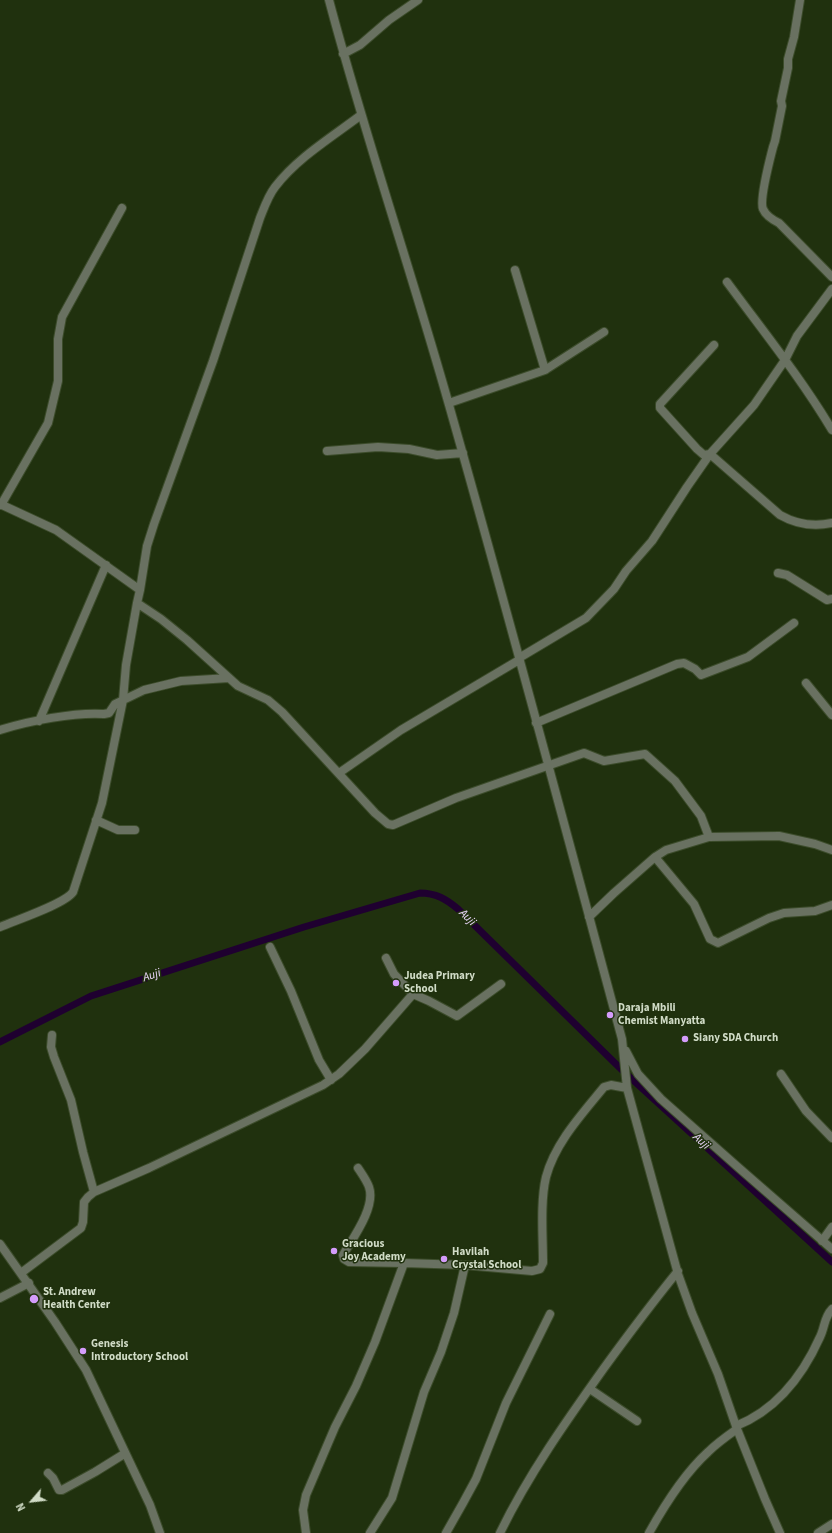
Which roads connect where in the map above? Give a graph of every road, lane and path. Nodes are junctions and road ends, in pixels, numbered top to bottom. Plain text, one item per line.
1 (329, 0) edge
2 (418, 0) edge
3 (800, 0) edge
4 (343, 54) junction
5 (361, 115) junction
6 (122, 208) dead end
7 (515, 270) dead end
8 (832, 277) edge
9 (726, 282) dead end
10 (832, 289) edge
11 (604, 332) dead end
12 (714, 346) dead end
13 (785, 360) junction
14 (545, 370) junction
15 (449, 403) junction
16 (832, 430) edge
17 (327, 451) dead end
18 (463, 453) junction
19 (710, 454) junction
20 (0, 505) edge
21 (832, 523) edge
22 (106, 565) junction
23 (778, 573) dead end
24 (140, 590) junction
25 (832, 599) edge
26 (137, 602) junction
27 (794, 623) dead end
28 (519, 659) junction
29 (229, 678) junction
30 (806, 683) dead end
31 (123, 700) junction
32 (832, 714) edge
33 (39, 721) junction
34 (536, 723) junction
35 (0, 730) edge
36 (548, 766) junction
37 (339, 773) junction
38 (96, 820) junction
39 (135, 830) dead end
40 (709, 837) junction
41 (832, 850) edge
42 (655, 857) junction
43 (832, 905) edge
44 (589, 918) junction
45 (0, 927) edge
46 (270, 946) dead end
47 (386, 958) dead end
48 (501, 984) dead end
49 (412, 994) junction
50 (52, 1035) dead end
51 (623, 1047) junction
52 (781, 1074) dead end
53 (331, 1080) junction
54 (627, 1086) junction
55 (832, 1138) edge
56 (358, 1168) dead end
57 (94, 1192) junction
58 (832, 1227) edge
59 (822, 1241) junction
60 (0, 1244) edge
61 (832, 1249) edge
62 (404, 1263) junction
63 (465, 1265) junction
64 (678, 1271) junction
65 (21, 1273) junction
66 (29, 1283) junction
67 (0, 1298) edge
68 (832, 1309) edge
69 (550, 1314) dead end
70 (590, 1388) junction
71 (637, 1421) dead end
72 (737, 1427) junction
73 (124, 1454) junction
74 (48, 1473) dead end
75 (832, 1524) edge
76 (160, 1533) edge
77 (306, 1533) edge
78 (370, 1533) edge
79 (446, 1533) edge
80 (500, 1533) edge
81 (648, 1533) edge
82 (780, 1533) edge
83 (818, 1533) edge

1 - 4 street
2 - 4 street
3 - 8 street
4 - 5 street
5 - 15 street
5 - 24 street
6 - 20 street
7 - 14 street
9 - 13 street
10 - 13 street
11 - 14 street
12 - 19 street
13 - 16 street
13 - 19 street
14 - 15 street
15 - 18 street
17 - 18 street
18 - 28 street
19 - 21 street
19 - 28 street
20 - 22 street
22 - 24 street
22 - 33 street
23 - 25 street
24 - 26 street
26 - 29 street
26 - 31 street
27 - 34 street
28 - 34 street
28 - 37 street
29 - 31 street
29 - 37 street
30 - 32 street
31 - 33 street
31 - 38 street
33 - 35 street
34 - 36 street
36 - 37 street
36 - 40 street
36 - 44 street
38 - 39 street
38 - 45 street
40 - 41 street
40 - 42 street
42 - 43 street
42 - 44 street
44 - 51 street
46 - 53 street
47 - 49 street
48 - 49 street
49 - 53 street
50 - 57 street
51 - 54 street
51 - 59 street
52 - 55 street
53 - 57 street
54 - 63 street
54 - 64 street
56 - 62 street
57 - 65 street
58 - 59 street
59 - 61 street
60 - 65 street
62 - 63 street
62 - 77 street
63 - 78 street
64 - 70 street
64 - 72 street
65 - 66 street
66 - 67 street
66 - 73 street
68 - 72 street
69 - 79 street
70 - 71 street
70 - 80 street
72 - 81 street
72 - 82 street
73 - 74 street
73 - 76 street
75 - 83 street

